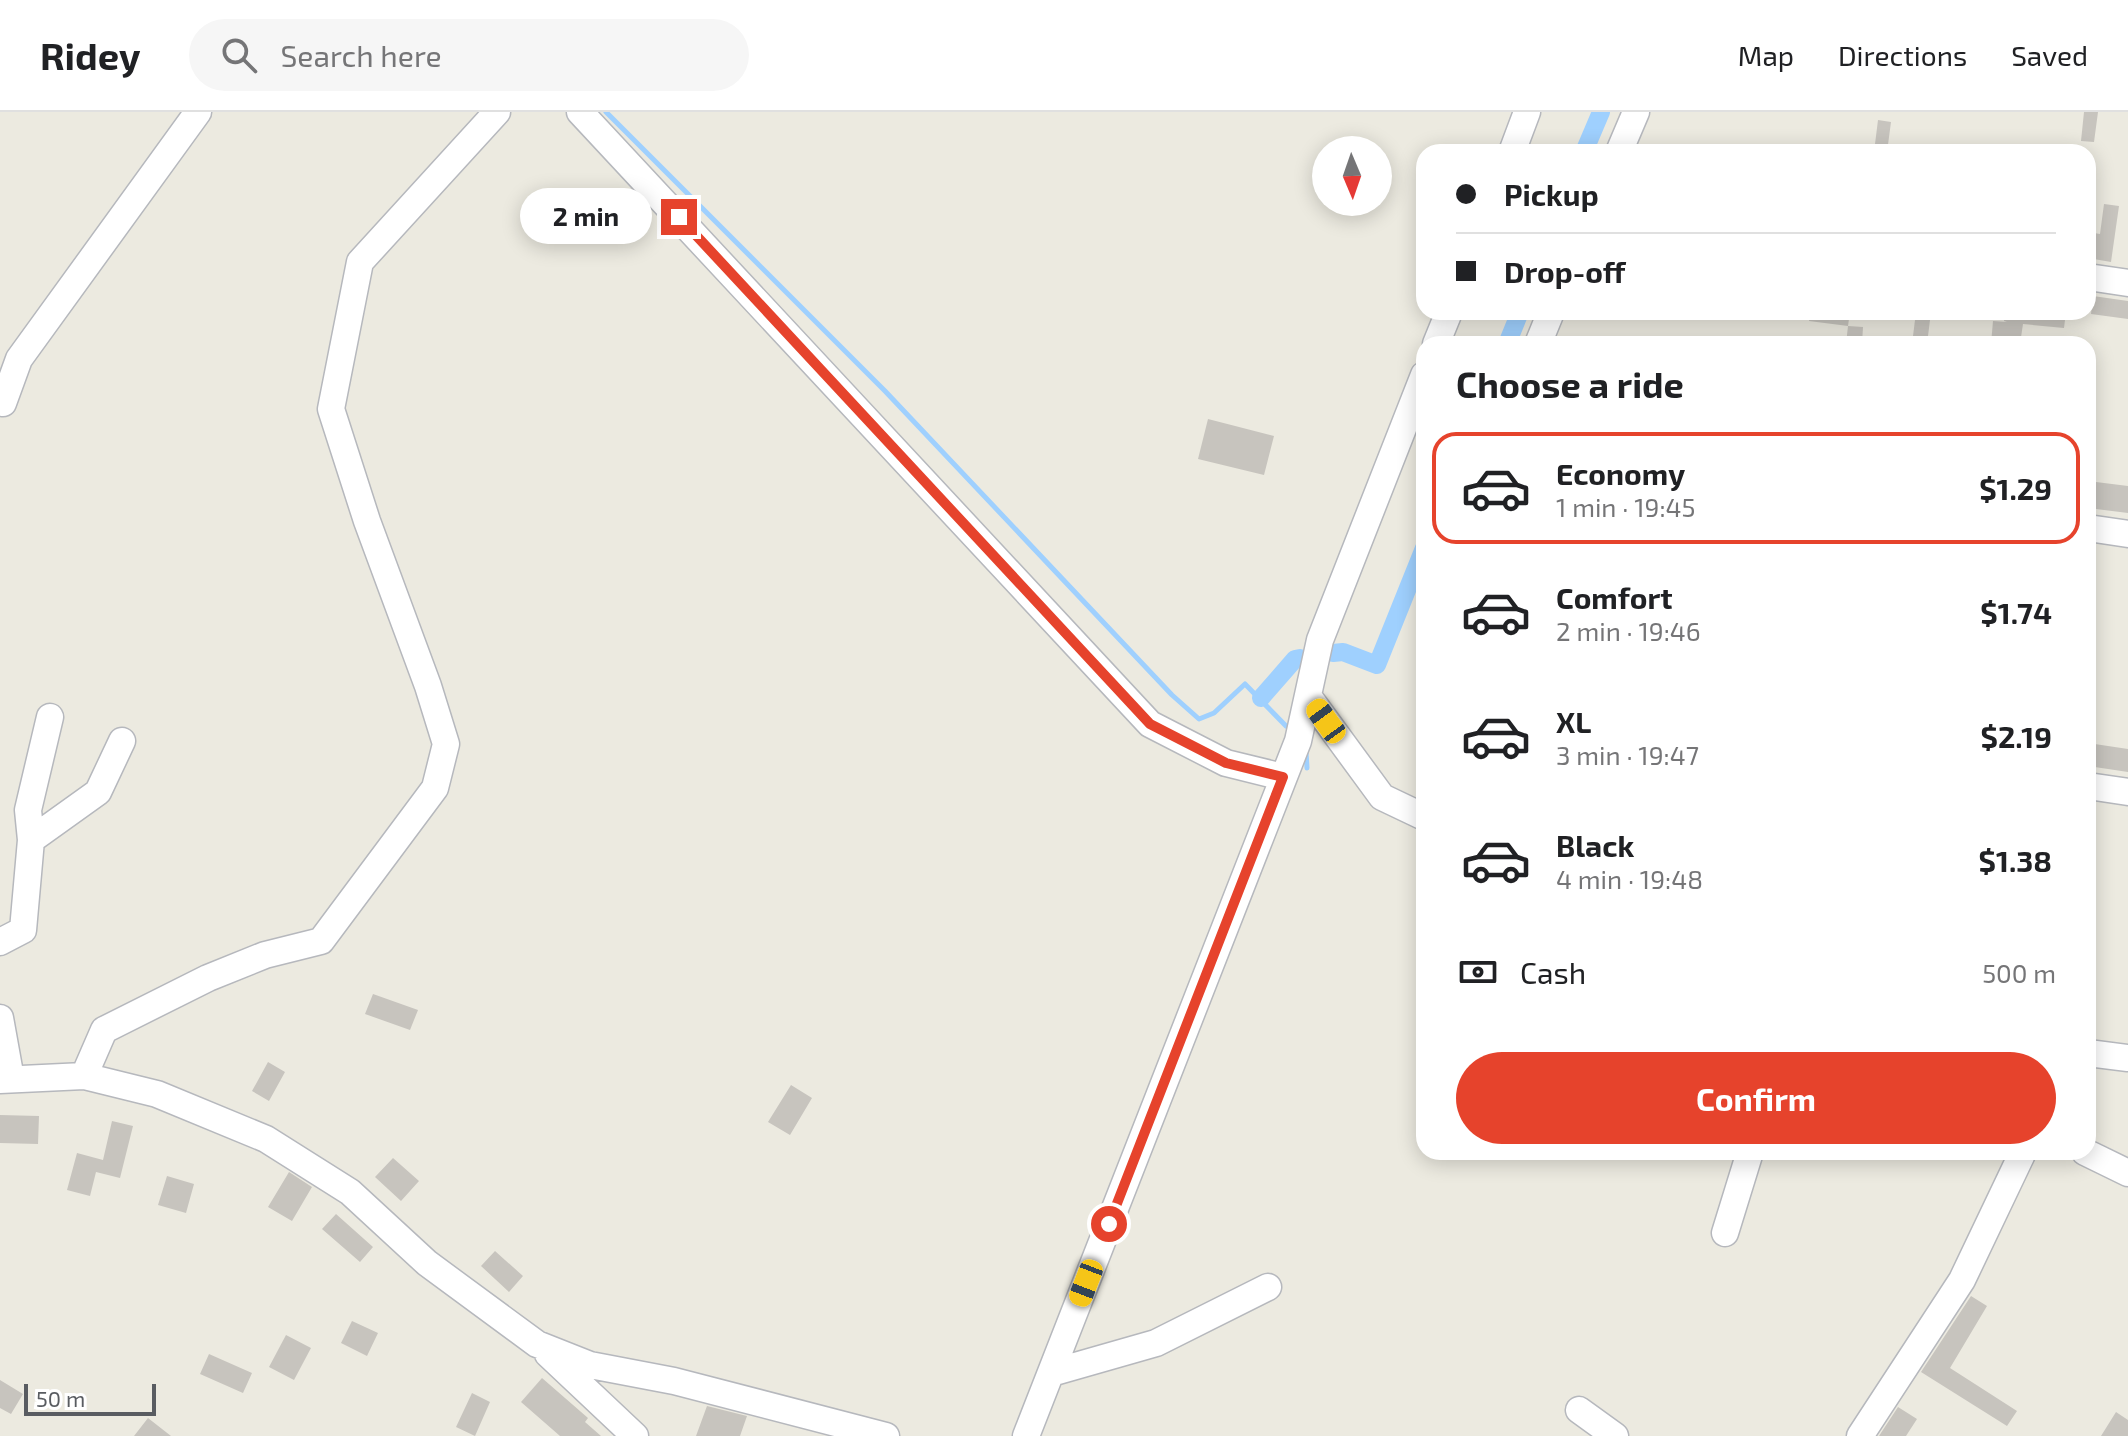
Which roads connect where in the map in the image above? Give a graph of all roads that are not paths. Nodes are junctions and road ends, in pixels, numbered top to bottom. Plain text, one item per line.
1 (198, 112) edge
2 (497, 112) edge
3 (580, 112) edge
4 (1527, 112) edge
5 (1636, 112) edge
6 (1515, 144) edge
7 (1622, 144) edge
8 (2096, 278) edge
9 (2128, 283) edge
10 (3, 403) dead end
11 (1416, 420) edge
12 (2096, 529) edge
13 (2128, 534) edge
14 (1308, 696) junction
15 (50, 717) dead end
16 (122, 741) dead end
17 (1283, 777) junction
18 (2096, 787) edge
19 (2128, 792) edge
20 (1416, 813) edge
21 (31, 840) junction
22 (0, 942) edge
23 (0, 1018) edge
24 (2096, 1054) edge
25 (2128, 1058) edge
26 (84, 1076) junction
27 (5, 1080) edge
28 (2096, 1157) edge
29 (1748, 1160) edge
30 (2019, 1160) edge
31 (2128, 1173) edge
32 (1725, 1233) dead end
33 (1268, 1287) dead end
34 (537, 1344) junction
35 (1051, 1373) junction
36 (1579, 1410) dead end
37 (635, 1436) edge
38 (886, 1436) edge
39 (1026, 1436) edge
40 (1615, 1436) edge
41 (1860, 1436) edge

1 - 10 street
2 - 26 street
3 - 17 street
4 - 6 street
5 - 7 street
8 - 9 street
11 - 14 street
12 - 13 street
14 - 17 street
14 - 20 street
15 - 21 street
16 - 21 street
17 - 35 street
18 - 19 street
21 - 22 street
23 - 27 street
24 - 25 street
26 - 27 street
26 - 34 street
28 - 31 street
29 - 32 street
30 - 41 street
33 - 35 street
34 - 37 street
34 - 38 street
35 - 39 street
36 - 40 street

